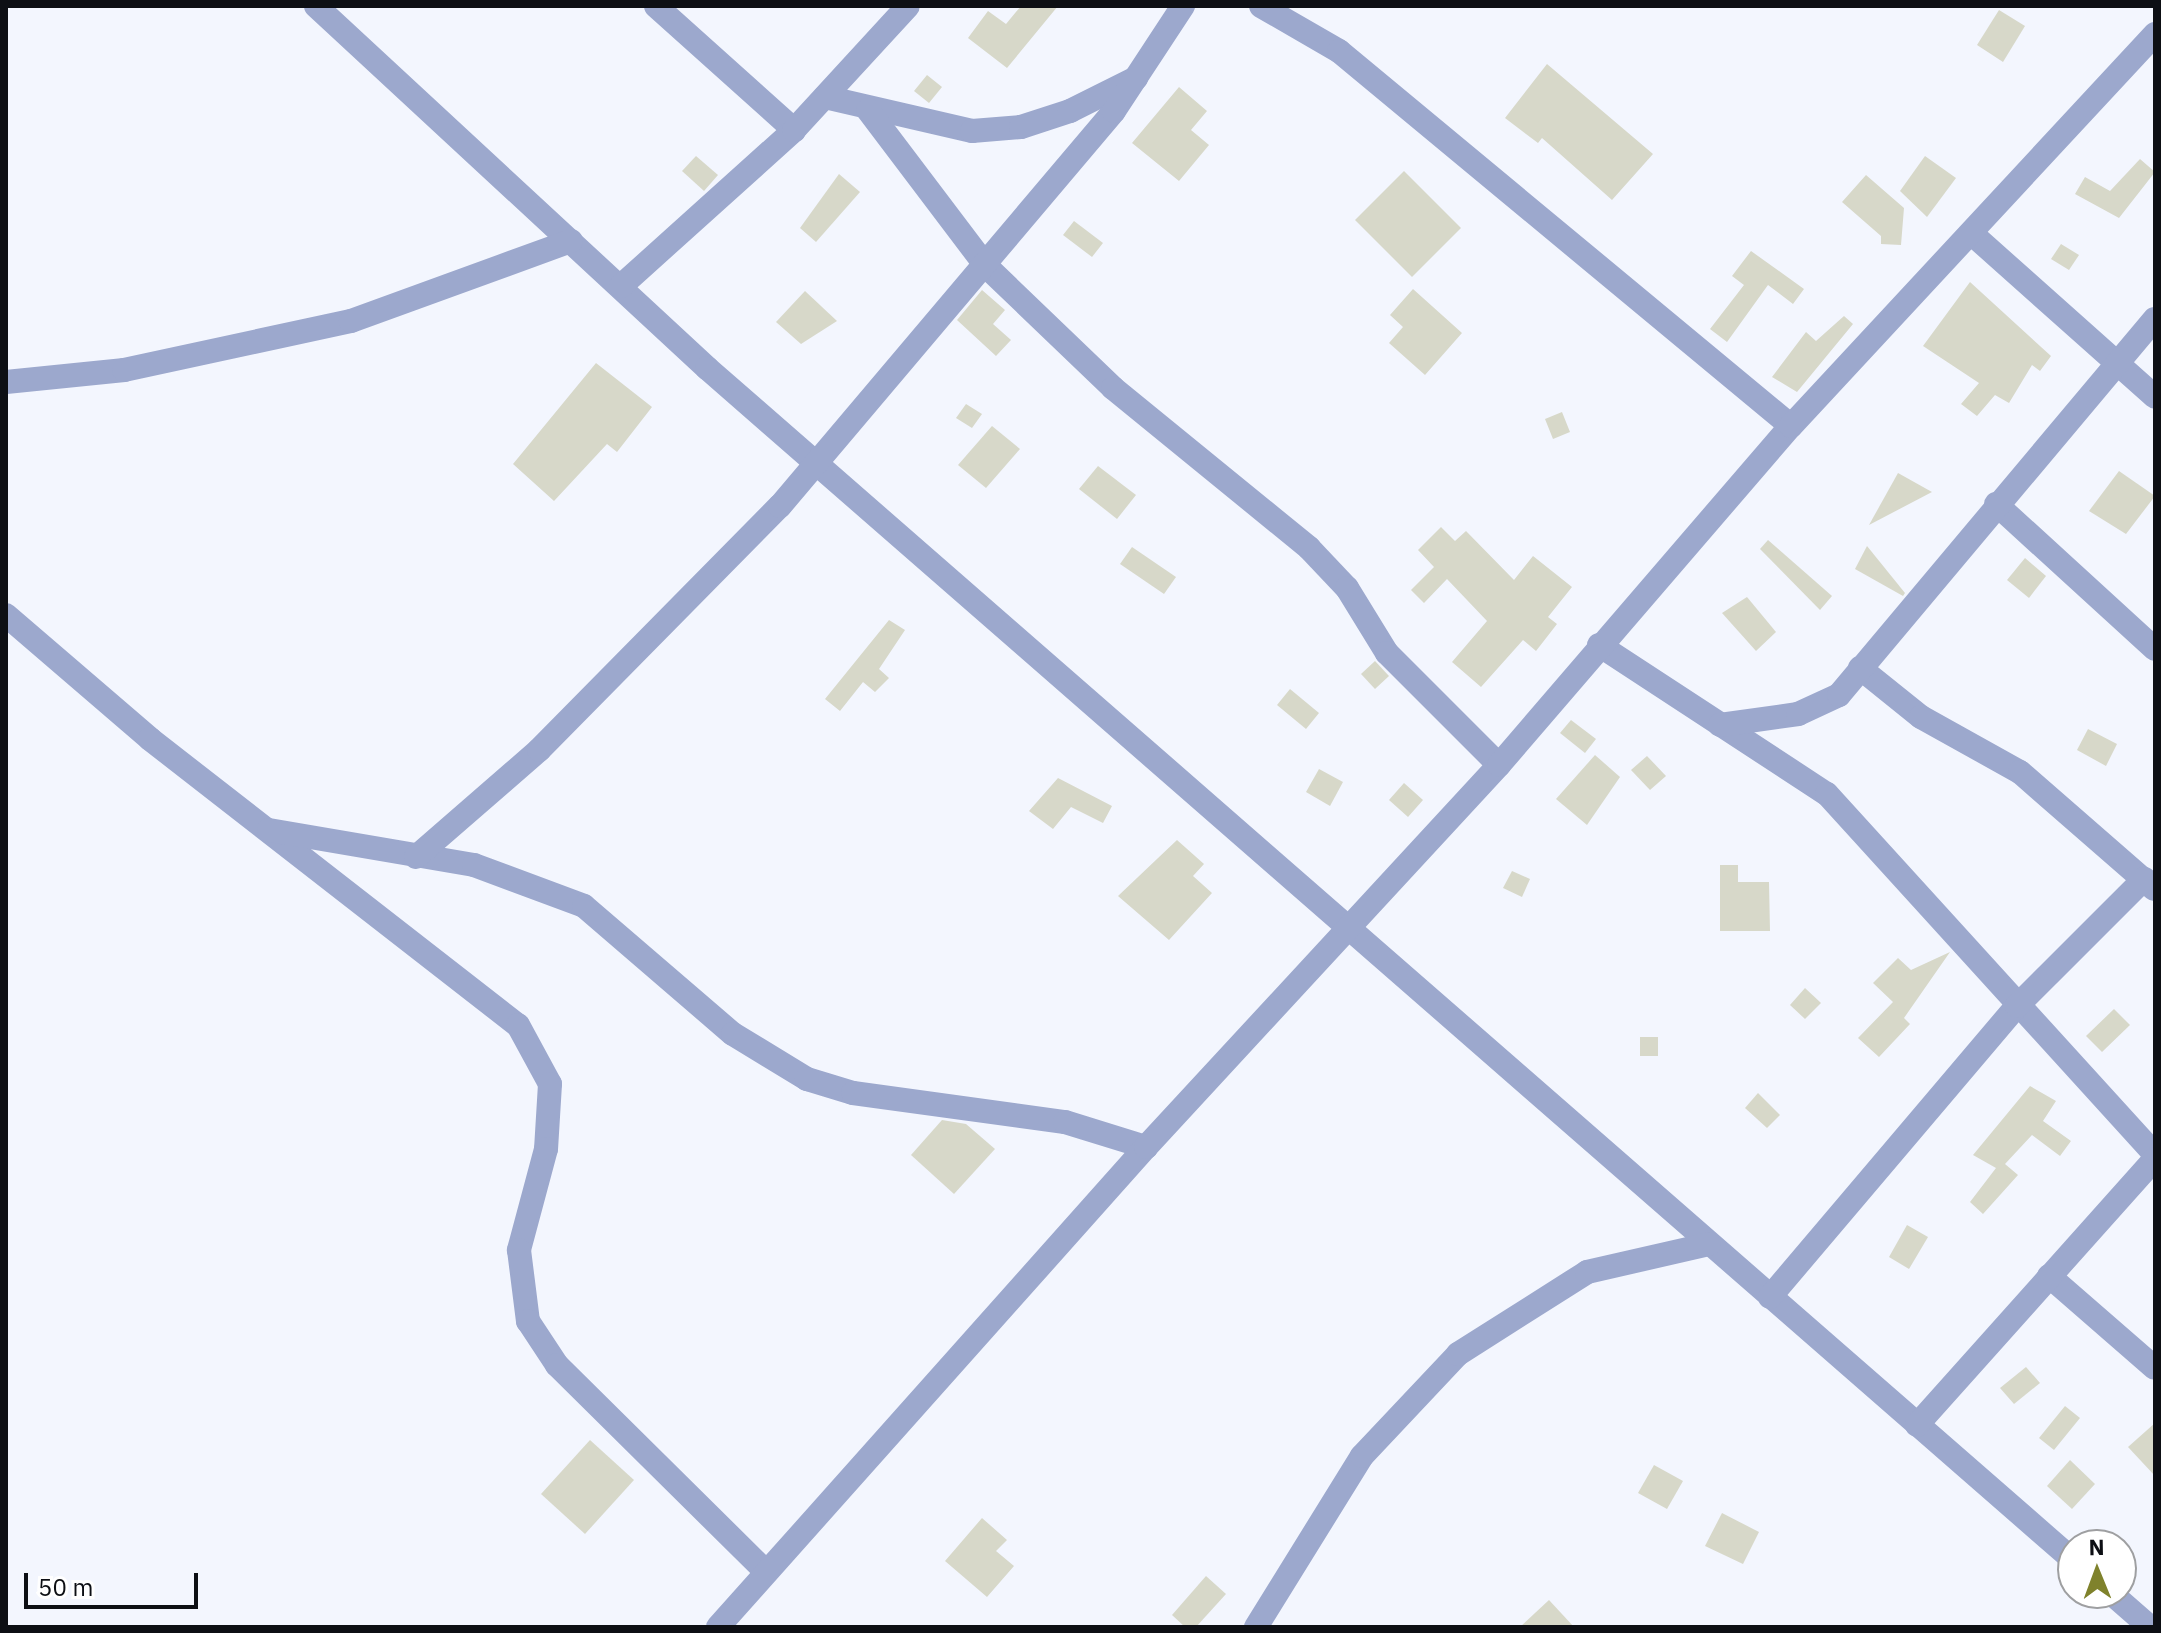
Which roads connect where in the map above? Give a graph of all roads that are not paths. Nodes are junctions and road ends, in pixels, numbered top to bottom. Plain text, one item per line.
1 (316, 6) edge
2 (656, 6) edge
3 (908, 6) edge
4 (1183, 6) edge
5 (1261, 6) edge
6 (2155, 34) edge
7 (1137, 77) junction
8 (825, 97) junction
9 (868, 110) junction
10 (794, 130) junction
11 (1971, 233) junction
12 (571, 241) junction
13 (986, 266) junction
14 (621, 286) junction
15 (2155, 319) edge
16 (2116, 364) junction
17 (6, 382) edge
18 (2155, 397) edge
19 (1791, 426) junction
20 (814, 460) junction
21 (1996, 504) junction
22 (6, 615) edge
23 (1599, 645) junction
24 (2155, 649) edge
25 (1860, 668) junction
26 (1720, 725) junction
27 (1499, 765) junction
28 (263, 828) junction
29 (416, 857) junction
30 (2149, 884) edge
31 (1349, 933) junction
32 (2017, 1006) junction
33 (1146, 1147) junction
34 (2155, 1157) edge
35 (1709, 1244) junction
36 (2049, 1276) junction
37 (1770, 1297) junction
38 (2155, 1368) edge
39 (1917, 1425) junction
40 (2057, 1546) edge
41 (766, 1572) junction
42 (2129, 1609) edge
43 (718, 1627) edge
44 (1256, 1627) edge
45 (2150, 1627) edge

1 - 12 street
2 - 10 street
3 - 8 street
4 - 7 street
5 - 19 street
6 - 11 street
7 - 9 street
7 - 13 street
8 - 9 street
8 - 10 street
9 - 13 street
10 - 14 street
11 - 16 street
11 - 19 street
12 - 14 street
12 - 17 street
13 - 20 street
13 - 27 street
14 - 20 street
15 - 16 street
16 - 18 street
16 - 21 street
19 - 23 street
20 - 29 street
20 - 31 street
21 - 24 street
21 - 25 street
22 - 28 street
23 - 26 street
23 - 27 street
25 - 26 street
25 - 30 street
26 - 32 street
27 - 31 street
28 - 29 street
28 - 41 street
29 - 33 street
30 - 32 street
31 - 33 street
31 - 35 street
32 - 34 street
32 - 37 street
33 - 41 street
34 - 36 street
35 - 37 street
35 - 44 street
36 - 38 street
36 - 39 street
37 - 39 street
39 - 40 street
41 - 43 street
42 - 45 street

